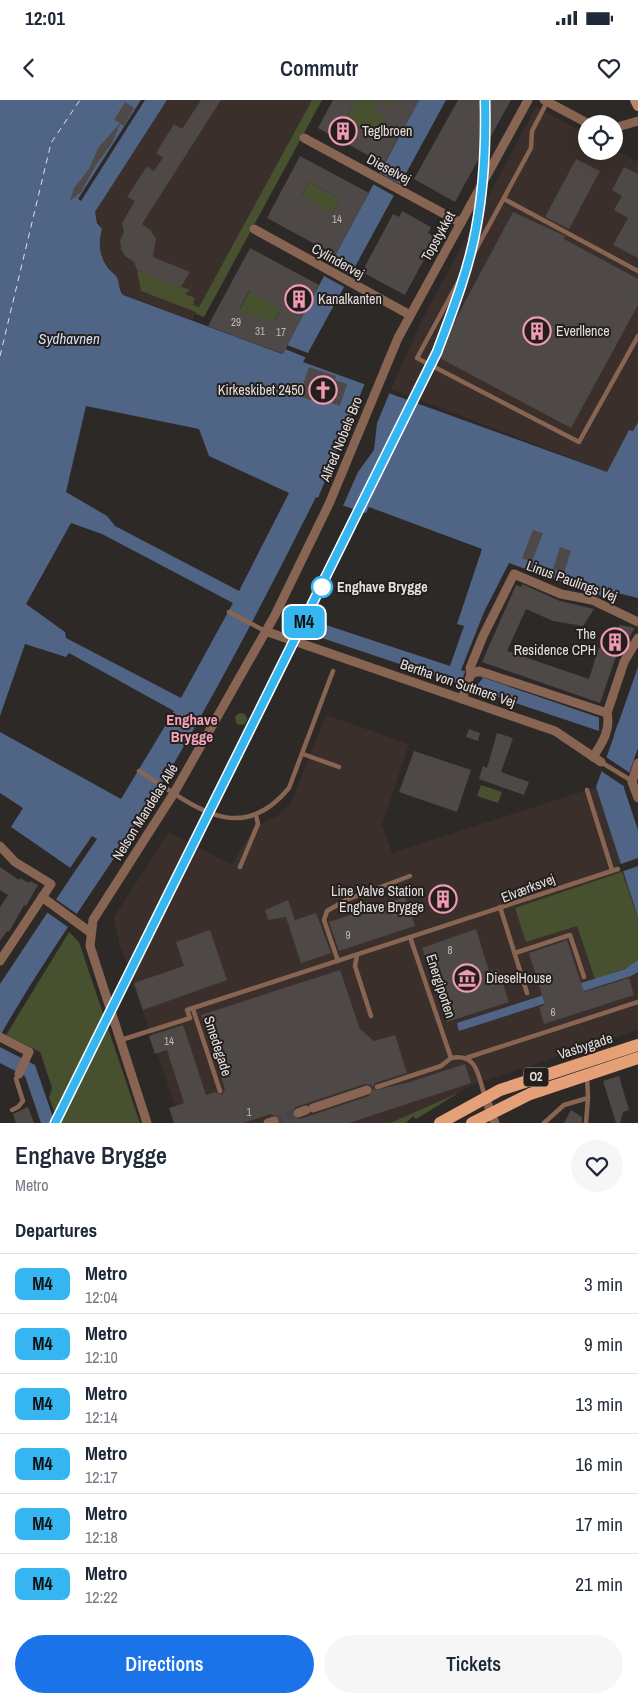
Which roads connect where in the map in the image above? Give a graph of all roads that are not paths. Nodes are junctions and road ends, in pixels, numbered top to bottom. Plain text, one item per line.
1 (528, 100) edge
2 (636, 100) edge
3 (546, 101) edge
4 (638, 106) edge
5 (578, 118) edge
6 (638, 120) edge
7 (623, 125) edge
8 (304, 138) dead end
9 (504, 199) junction
10 (460, 223) junction
11 (254, 229) dead end
12 (638, 271) edge
13 (410, 316) junction
14 (638, 336) edge
15 (377, 388) joint
16 (330, 502) joint
17 (229, 612) dead end
18 (638, 622) edge
19 (265, 631) junction
20 (638, 638) edge
21 (333, 671) dead end
22 (472, 674) junction
23 (462, 699) junction
24 (607, 717) junction
25 (303, 754) junction
26 (597, 759) junction
27 (638, 763) edge
28 (340, 767) dead end
29 (139, 771) dead end
30 (635, 783) edge
31 (587, 790) dead end
32 (174, 793) junction
33 (638, 798) edge
34 (256, 815) junction
35 (0, 846) edge
36 (240, 867) dead end
37 (618, 868) dead end
38 (612, 870) junction
39 (410, 876) dead end
40 (42, 898) junction
41 (500, 907) junction
42 (90, 932) junction
43 (410, 937) junction
44 (515, 953) junction
45 (357, 955) junction
46 (0, 961) edge
47 (338, 961) junction
48 (584, 977) dead end
49 (528, 993) dead end
50 (638, 1002) edge
51 (194, 1009) junction
52 (371, 1016) dead end
53 (0, 1037) edge
54 (120, 1040) junction
55 (638, 1045) edge
56 (451, 1058) junction
57 (466, 1058) junction
58 (638, 1058) edge
59 (18, 1074) joint
60 (587, 1075) junction
61 (377, 1087) dead end
62 (367, 1090) dead end
63 (220, 1091) dead end
64 (485, 1097) junction
65 (588, 1098) junction
66 (12, 1110) dead end
67 (305, 1111) tunnel mouth
68 (493, 1118) edge
69 (147, 1123) edge
70 (440, 1123) edge
71 (472, 1123) edge
72 (544, 1123) edge
73 (586, 1123) edge

1 - 10 street, Topstykket
2 - 4 street
3 - 5 street
3 - 9 lane
6 - 7 street
8 - 10 street, Dieselvej
9 - 12 lane
9 - 14 lane
10 - 13 street, Topstykket
11 - 13 street, Cylindervej
13 - 15 street, Topstykket
15 - 16 street, Alfred Nobels Bro
16 - 19 street, Nelson Mandelas Allé
17 - 19 lane
18 - 22 street, Linus Paulings Vej
19 - 23 street, Bertha von Suttners Vej
19 - 32 street, Nelson Mandelas Allé
20 - 24 street
21 - 25 lane
22 - 23 street, Linus Paulings Vej
22 - 24 street
23 - 26 street, Bertha von Suttners Vej
24 - 26 street
25 - 28 lane
25 - 34 lane
26 - 30 lane, Bertha von Suttners Vej
27 - 30 street
29 - 32 lane
30 - 33 street
31 - 38 lane
32 - 34 lane
32 - 42 street, Nelson Mandelas Allé
34 - 36 lane
35 - 40 street
37 - 38 lane, Elværksvej
38 - 41 lane, Elværksvej
39 - 47 lane
40 - 42 street
40 - 46 street
41 - 43 lane
41 - 44 lane, Elværksvej
42 - 54 street, Nelson Mandelas Allé
43 - 45 lane
43 - 56 lane, Energiporten
44 - 48 lane
44 - 49 lane, Elværksvej
45 - 47 lane
45 - 52 lane
47 - 51 lane
50 - 57 lane
51 - 54 lane
51 - 63 lane, Smedegade
53 - 59 street
54 - 69 street, Nelson Mandelas Allé
55 - 64 main road, Vasbygade / O2
56 - 57 lane
56 - 61 lane
57 - 64 lane
58 - 60 main road, Vasbygade / O2
59 - 66 lane
60 - 65 lane
60 - 68 main road, Vasbygade / O2
62 - 67 street
64 - 68 street
64 - 70 main road, Vasbygade / O2
65 - 72 lane
65 - 73 lane
68 - 71 main road, Vasbygade / O2

